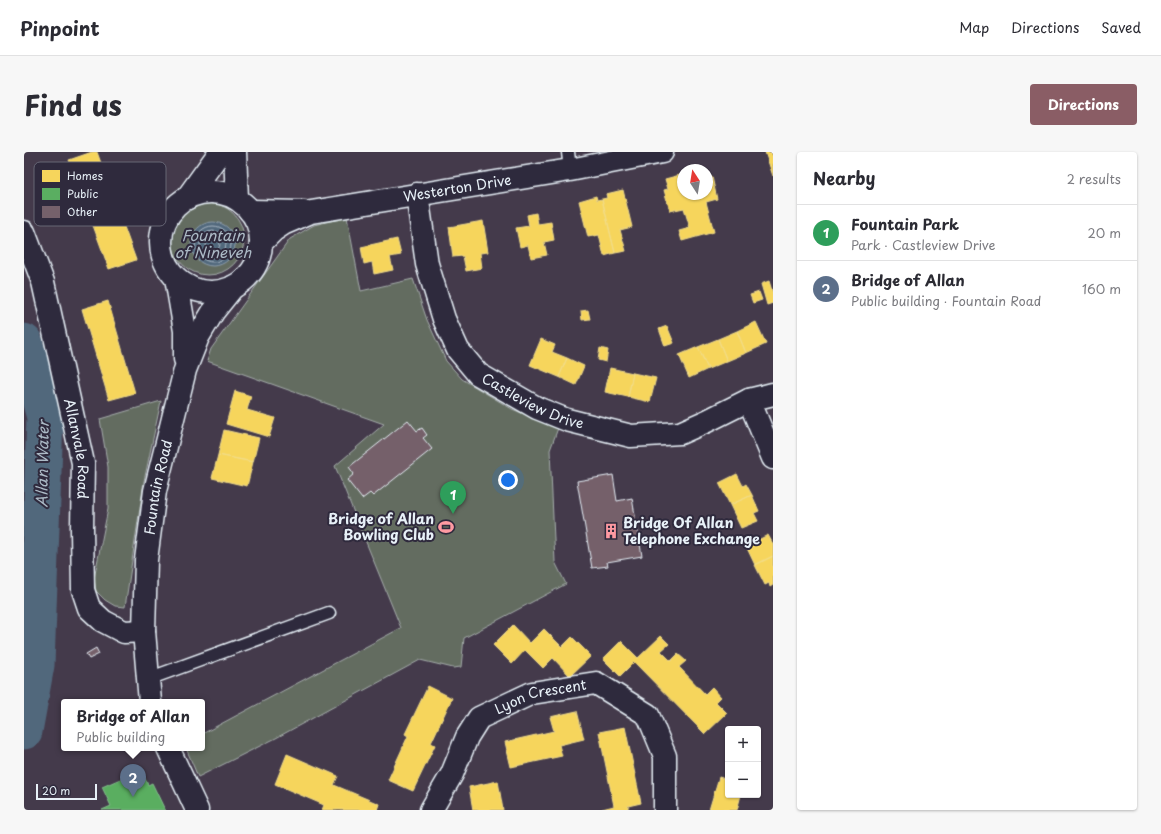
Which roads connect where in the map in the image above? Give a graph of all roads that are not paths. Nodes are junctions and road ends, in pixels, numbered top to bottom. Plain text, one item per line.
1 (220, 152) edge
2 (235, 152) edge
3 (662, 152) edge
4 (569, 161) edge
5 (418, 194) junction
6 (187, 198) junction
7 (244, 205) junction
8 (311, 212) junction
9 (166, 220) edge
10 (164, 226) edge
11 (24, 232) edge
12 (262, 243) junction
13 (176, 278) junction
14 (233, 287) junction
15 (185, 370) junction
16 (773, 394) edge
17 (749, 400) junction
18 (773, 458) edge
19 (329, 613) dead end
20 (144, 632) junction
21 (148, 679) junction
22 (150, 699) edge
23 (169, 751) edge
24 (194, 805) edge
25 (432, 810) edge
26 (665, 810) edge

1 - 6 street
2 - 7 street
3 - 4 street, Westerton Drive
4 - 5 street, Westerton Drive
5 - 8 street, Westerton Drive
5 - 17 street, Castleview Drive
6 - 7 street
6 - 9 street
7 - 8 street
7 - 12 street
8 - 12 street, Westerton Drive
10 - 13 street
11 - 20 street, Allanvale Road
12 - 14 street
13 - 14 street
13 - 15 street
14 - 15 street, Fountain Road
15 - 20 street, Fountain Road
16 - 17 street, Castleview Drive
17 - 18 street
19 - 21 lane
20 - 21 street, Fountain Road
21 - 22 street, Fountain Road
23 - 24 street
25 - 26 street, Lyon Crescent

